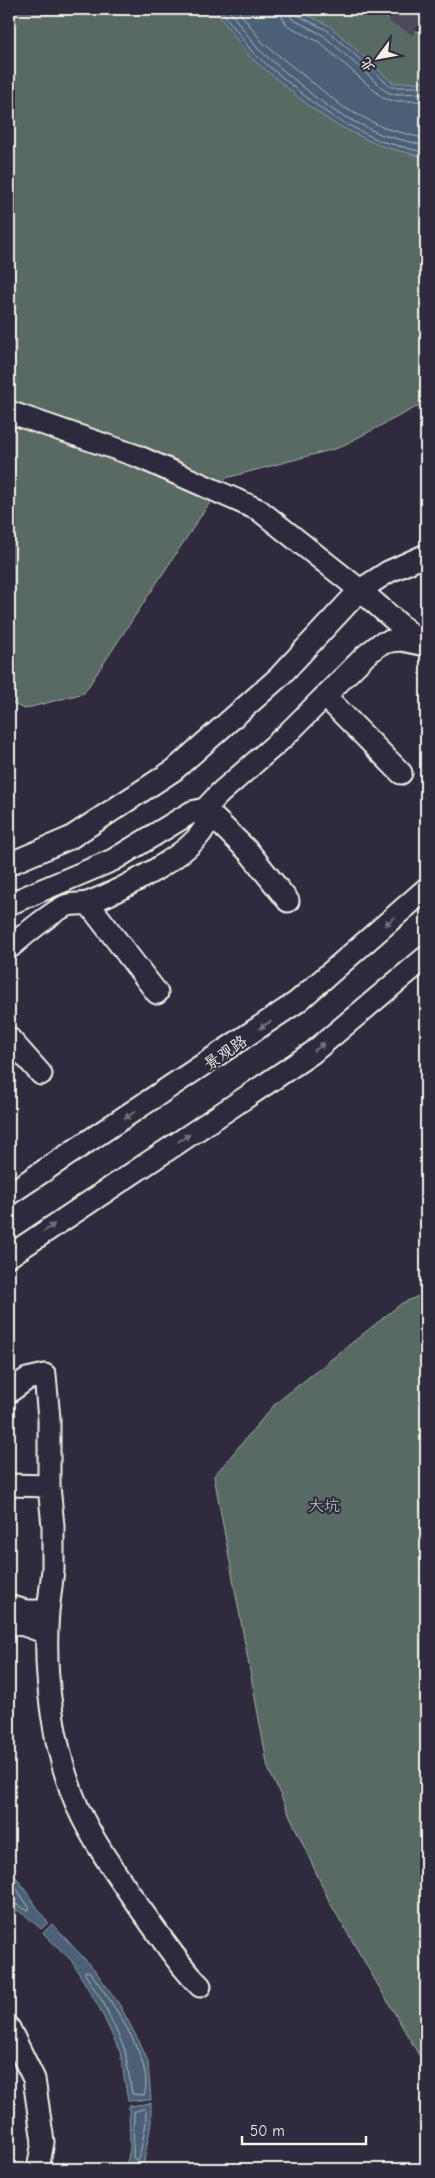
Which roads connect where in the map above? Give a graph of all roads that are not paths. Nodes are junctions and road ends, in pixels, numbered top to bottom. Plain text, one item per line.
1 (9, 412) edge
2 (426, 554) edge
3 (360, 590) junction
4 (425, 645) edge
5 (325, 696) junction
6 (401, 773) dead end
7 (206, 809) junction
8 (9, 864) edge
9 (426, 889) edge
10 (288, 901) dead end
11 (88, 903) junction
12 (9, 904) edge
13 (9, 948) edge
14 (426, 957) edge
15 (158, 993) dead end
16 (9, 1038) edge
17 (41, 1074) dead end
18 (9, 1194) edge
19 (9, 1256) edge
20 (9, 1392) edge
21 (9, 1486) edge
22 (49, 1486) junction
23 (9, 1606) edge
24 (48, 1611) junction
25 (9, 1623) edge
26 (47, 1632) junction
27 (200, 1986) dead end
28 (9, 2028) edge
29 (38, 2169) edge

1 - 3 street
2 - 3 street
3 - 4 street
3 - 8 street
4 - 5 street
5 - 6 street
5 - 7 street
7 - 10 street
7 - 11 street
7 - 12 street
9 -> 18 street, 景观路
11 - 13 street
11 - 15 street
19 -> 14 street
16 - 17 street
20 - 22 street
21 - 22 street
22 - 24 street
23 - 24 street
24 - 26 street
25 - 26 street
26 - 27 street
28 - 29 street

